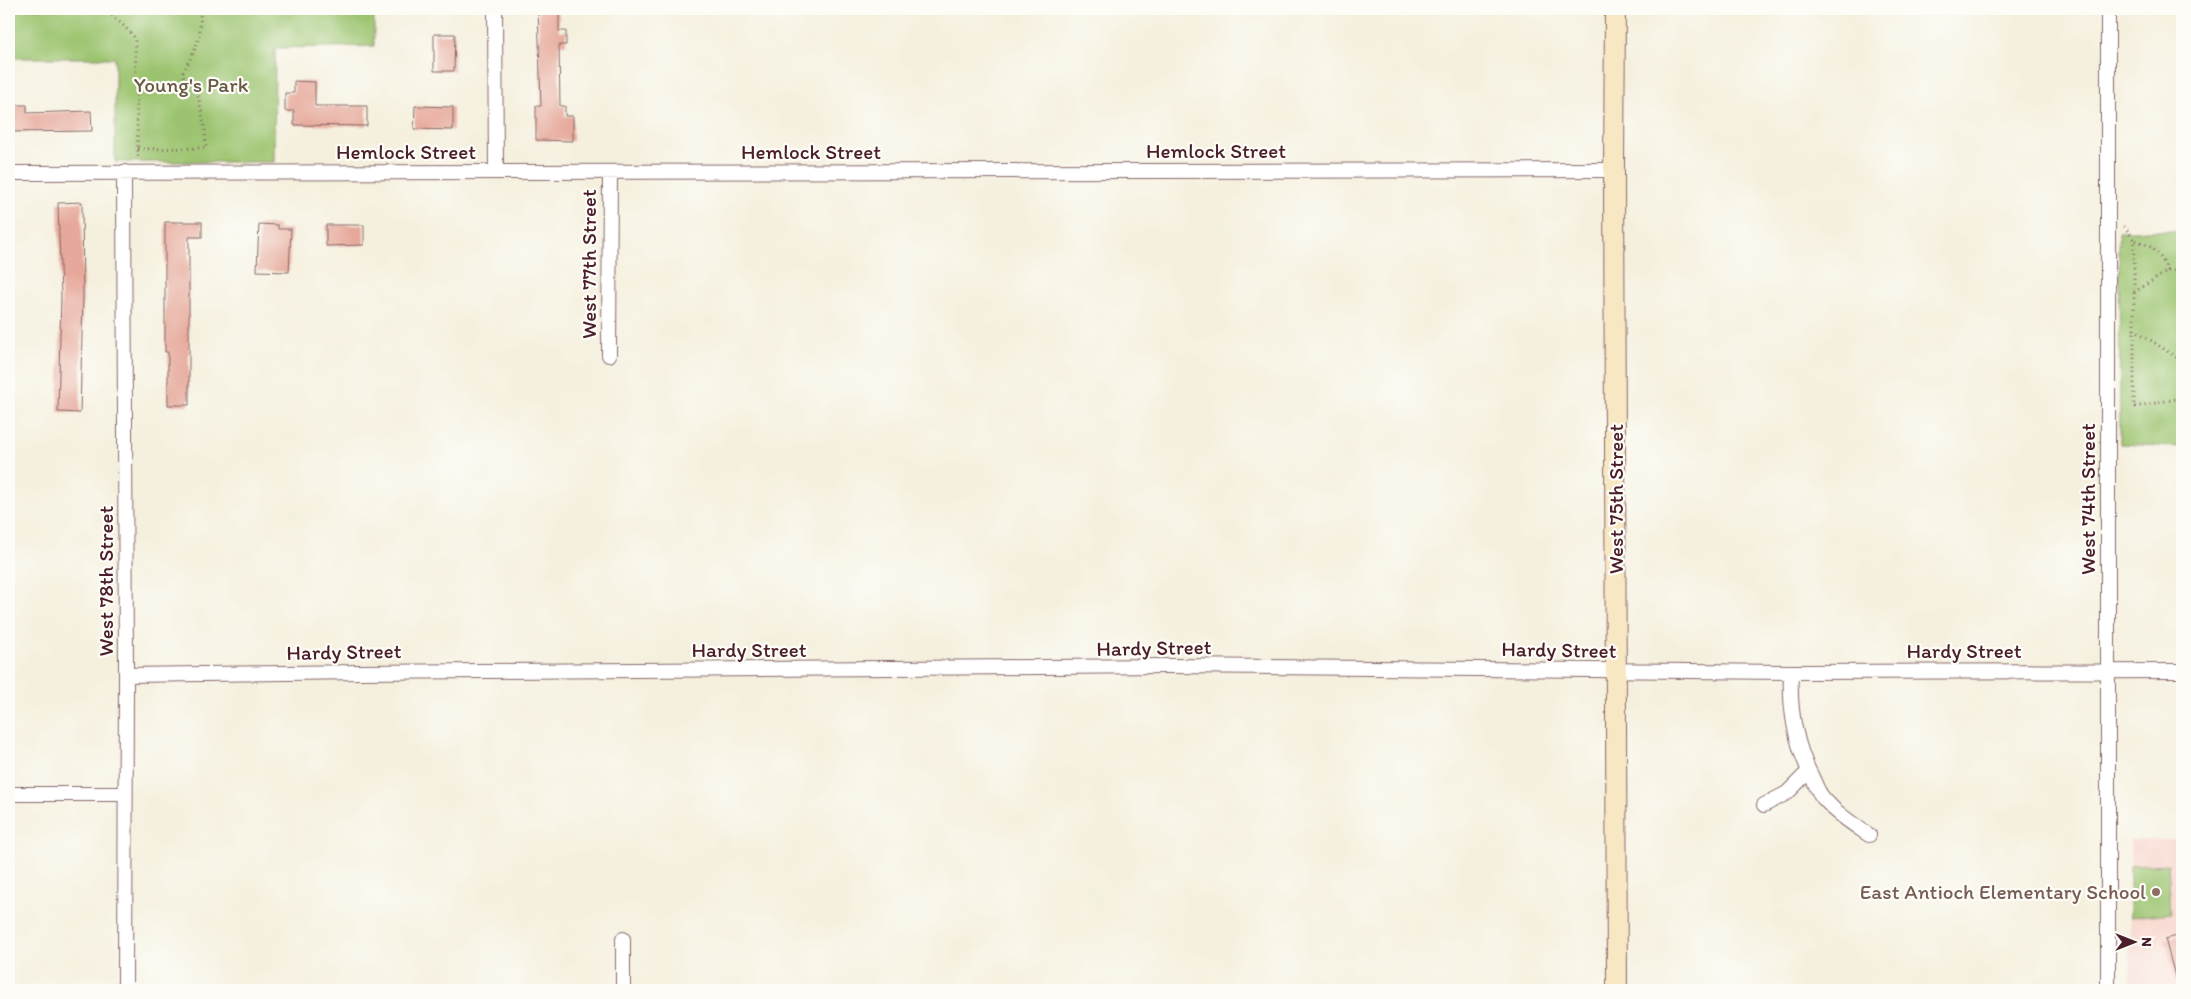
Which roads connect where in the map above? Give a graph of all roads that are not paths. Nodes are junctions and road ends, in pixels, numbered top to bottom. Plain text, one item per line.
1 (495, 9) edge
2 (1615, 9) edge
3 (2108, 9) edge
4 (1614, 170) junction
5 (496, 171) junction
6 (124, 172) junction
7 (9, 173) edge
8 (610, 173) junction
9 (609, 356) dead end
10 (1616, 671) junction
11 (2107, 671) junction
12 (2182, 671) edge
13 (1791, 672) junction
14 (126, 675) junction
15 (1809, 771) junction
16 (9, 794) edge
17 (125, 794) junction
18 (1764, 805) dead end
19 (1869, 835) dead end
20 (623, 939) dead end
21 (125, 990) edge
22 (623, 990) edge
23 (1617, 990) edge
24 (2108, 990) edge

1 - 5 street
2 - 4 main road, West 75th Street
3 - 11 street, West 74th Street
4 - 8 street, Hemlock Street
4 - 10 main road, West 75th Street
5 - 6 street, Hemlock Street
5 - 8 street, Hemlock Street
6 - 7 street, Hemlock Street
6 - 14 street, West 78th Street
8 - 9 street, West 77th Street
10 - 13 street, Hardy Street
10 - 14 street, Hardy Street
10 - 23 main road, West 75th Street
11 - 12 street, Hardy Street
11 - 13 street, Hardy Street
11 - 24 street, West 74th Street
13 - 15 street
14 - 17 street, West 78th Street
15 - 18 street
15 - 19 street
16 - 17 street
17 - 21 street, West 78th Street
20 - 22 street

